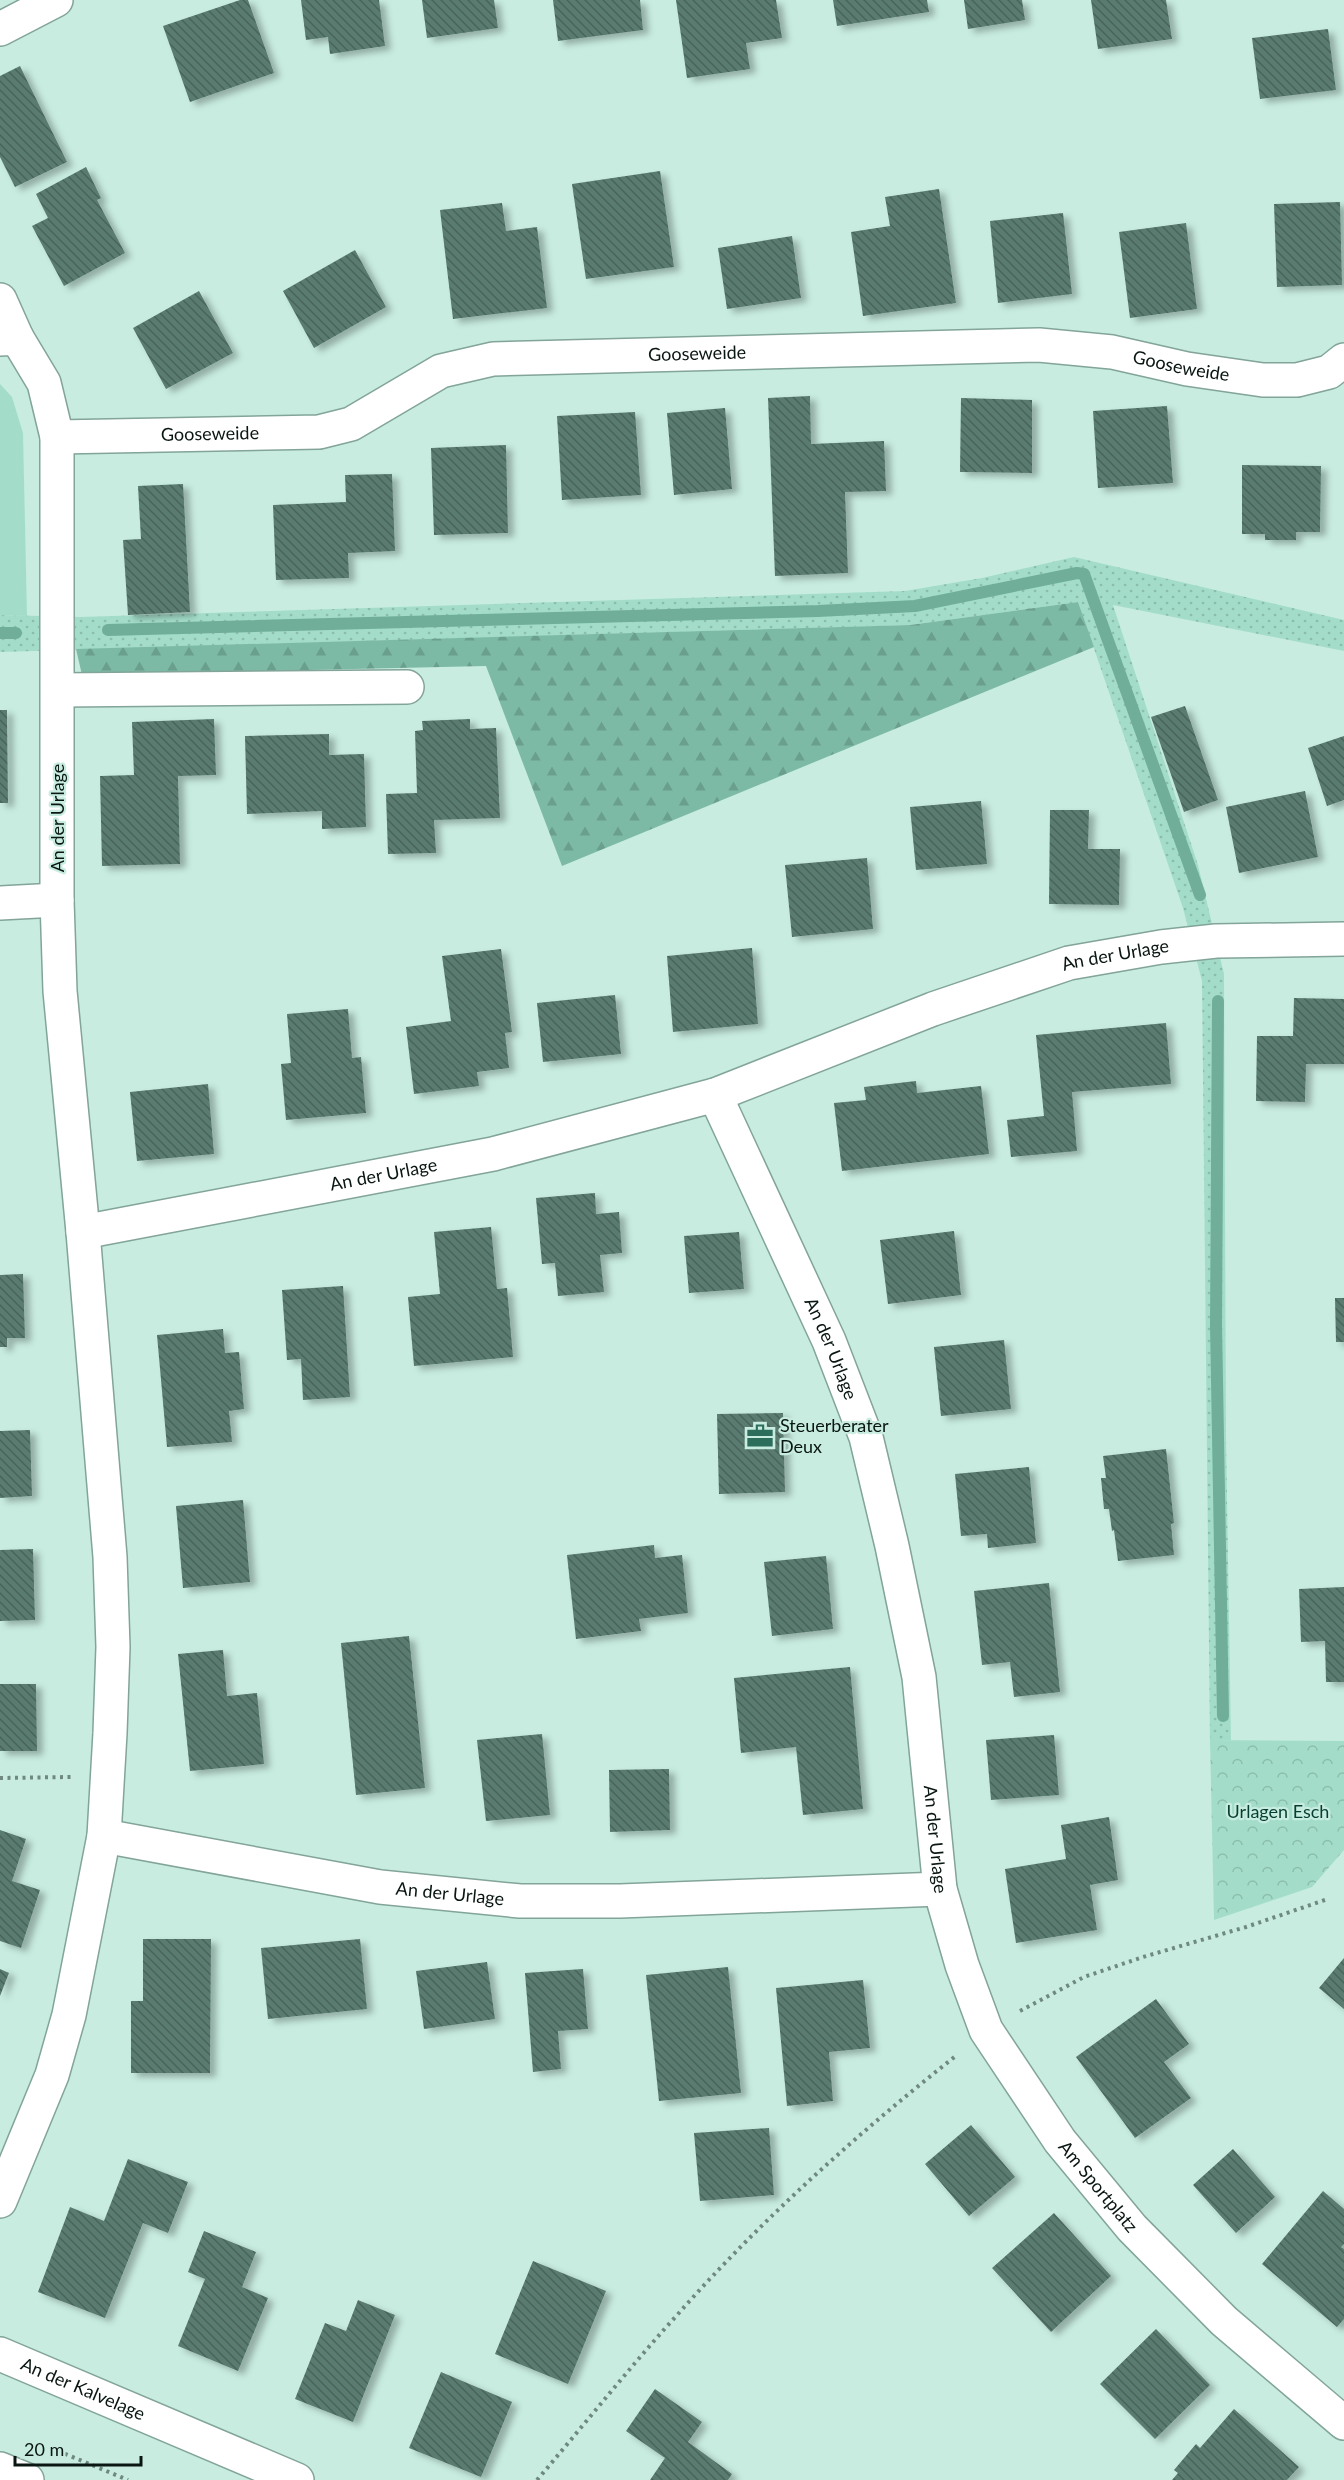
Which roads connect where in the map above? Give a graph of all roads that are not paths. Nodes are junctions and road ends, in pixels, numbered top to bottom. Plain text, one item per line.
1 (56, 0) edge
2 (0, 29) edge
3 (0, 300) edge
4 (9, 339) edge
5 (1344, 360) edge
6 (57, 436) junction
7 (407, 687) dead end
8 (58, 690) junction
9 (57, 900) junction
10 (0, 903) edge
11 (1344, 939) edge
12 (715, 1095) junction
13 (83, 1232) junction
14 (104, 1836) junction
15 (940, 1889) junction
16 (0, 2201) edge
17 (0, 2354) edge
18 (1344, 2423) edge
19 (0, 2469) edge
20 (27, 2480) edge
21 (297, 2480) edge

1 - 2 street
3 - 4 street, An der Urlage
4 - 6 street, An der Urlage
5 - 6 street, Gooseweide
6 - 8 street, An der Urlage
7 - 8 street
8 - 9 street, An der Urlage
9 - 10 street
9 - 13 street, An der Urlage
11 - 12 street, An der Urlage
12 - 13 street, An der Urlage
12 - 15 street, An der Urlage
13 - 14 street, An der Urlage
14 - 15 street, An der Urlage
14 - 16 street, An der Urlage
15 - 18 street, Am Sportplatz
17 - 21 street, An der Kalvelage
19 - 20 street

